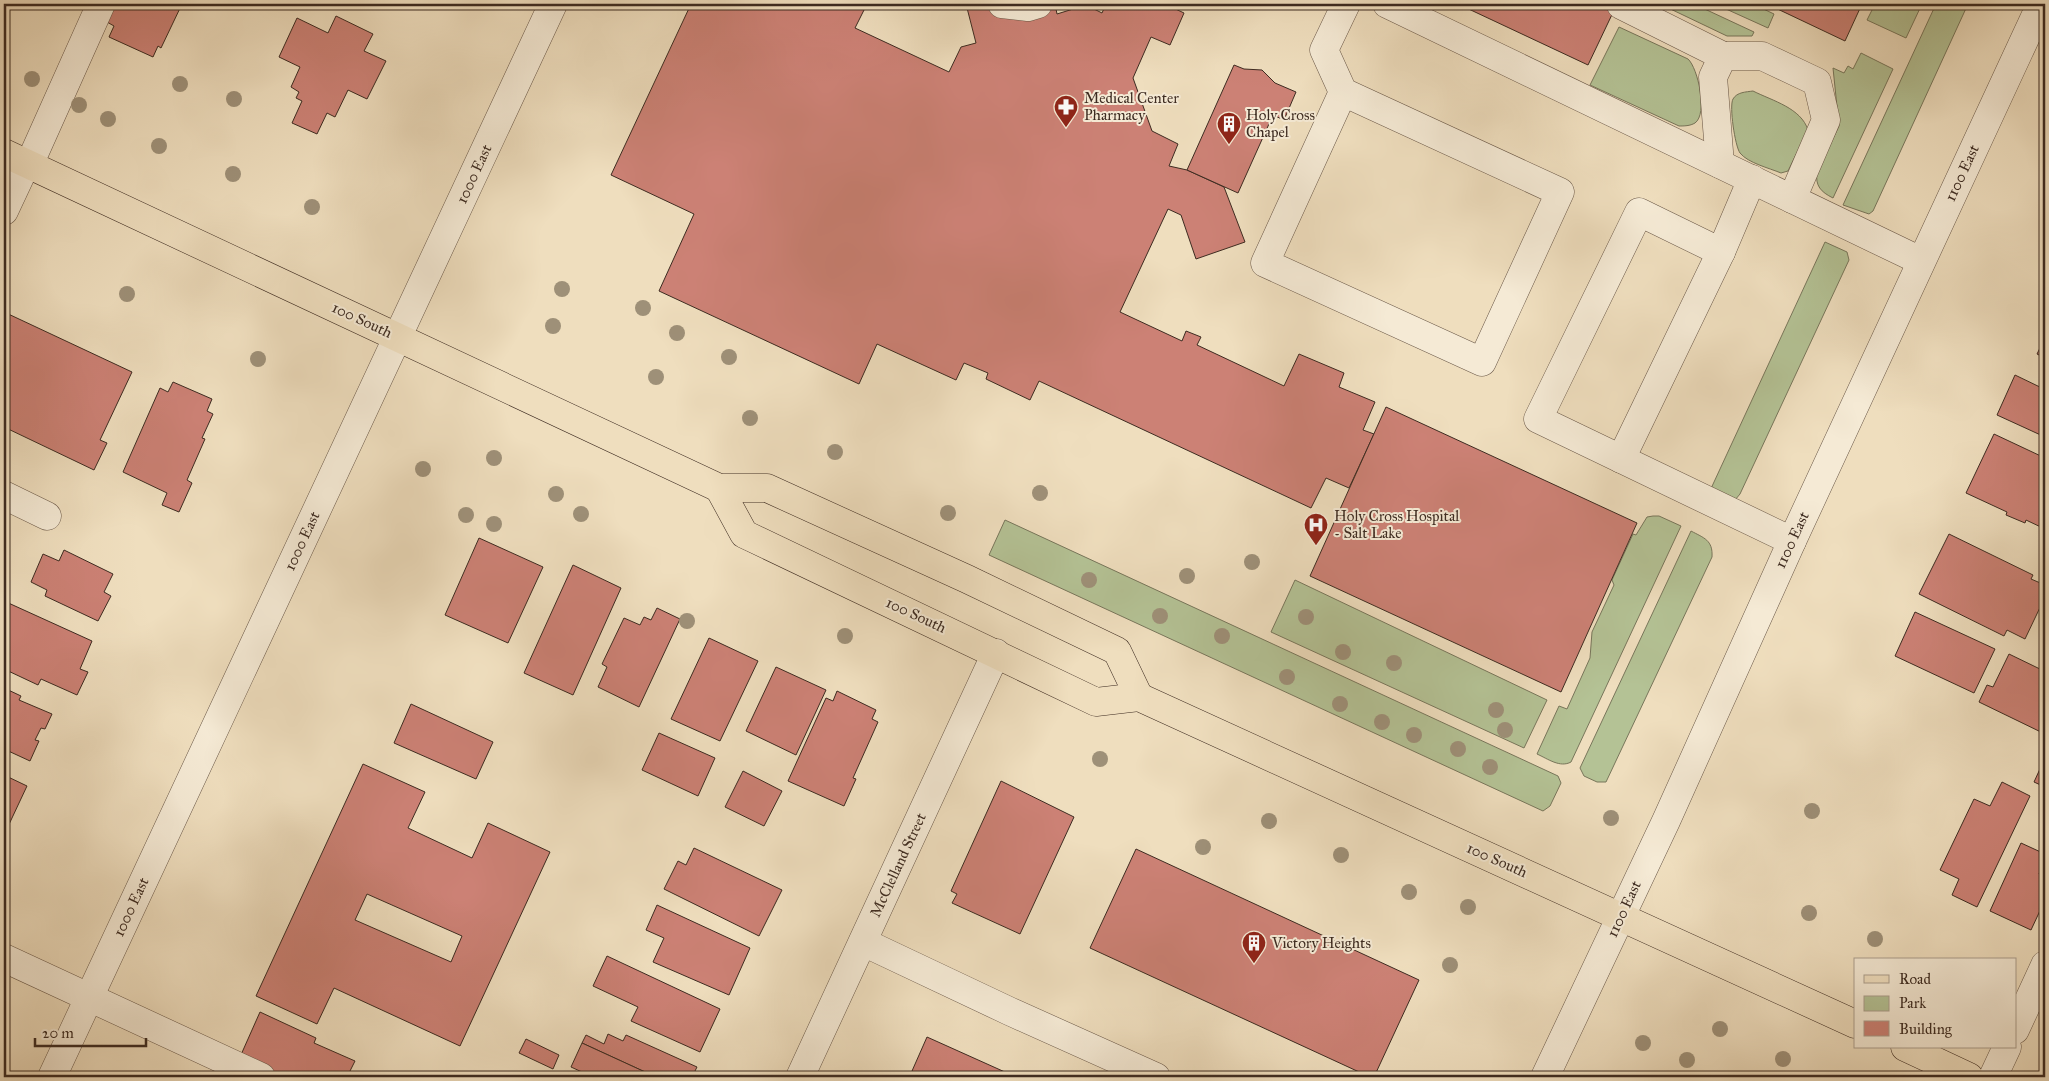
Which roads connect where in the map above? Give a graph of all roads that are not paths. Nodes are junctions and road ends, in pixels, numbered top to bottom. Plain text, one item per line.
1 (101, 4) edge
2 (553, 4) edge
3 (1002, 4) edge
4 (1038, 4) edge
5 (1346, 4) edge
6 (1387, 4) edge
7 (2041, 4) edge
8 (1621, 5) edge
9 (1723, 56) junction
10 (1343, 92) junction
11 (20, 161) edge
12 (1720, 164) junction
13 (1752, 179) junction
14 (1792, 199) junction
15 (4, 212) edge
16 (1721, 252) junction
17 (1921, 261) junction
18 (398, 337) junction
19 (1621, 459) junction
20 (719, 488) junction
21 (4, 494) edge
22 (47, 516) dead end
23 (1792, 541) junction
24 (996, 653) junction
25 (1139, 697) junction
26 (1621, 916) junction
27 (862, 942) junction
28 (4, 958) edge
29 (2045, 965) edge
30 (89, 997) junction
31 (1854, 1024) edge
32 (2016, 1028) edge
33 (1906, 1048) edge
34 (2007, 1048) edge
35 (1142, 1074) edge
36 (52, 1077) edge
37 (261, 1077) edge
38 (800, 1077) edge
39 (1545, 1077) edge
40 (1969, 1077) edge
41 (1993, 1077) edge

1 - 11 street
2 - 18 street, 1000 East
3 - 4 street
5 - 10 street
6 - 12 street
7 - 17 street, 1100 East
8 - 9 street
9 - 12 street
9 - 14 street
10 - 10 street
11 - 15 street
11 - 18 main road, 100 South
12 - 13 street
13 - 14 street
13 - 16 street
14 - 17 street
16 - 19 street
16 - 19 street
17 - 23 street, 1100 East
18 - 20 main road, 100 South
18 - 30 street, 1000 East
19 - 23 street
20 - 24 main road, 100 South
20 - 25 main road, 100 South
21 - 22 street
23 - 26 street, 1100 East
24 - 25 main road, 100 South
24 - 27 street, McClelland Street
25 - 26 main road, 100 South
26 - 31 main road, 100 South
26 - 39 street, 1100 East
27 - 35 street
27 - 38 street, McClelland Street
28 - 30 street
29 - 32 street
30 - 36 street, 1000 East
30 - 37 street
33 - 40 main road
34 - 41 street

